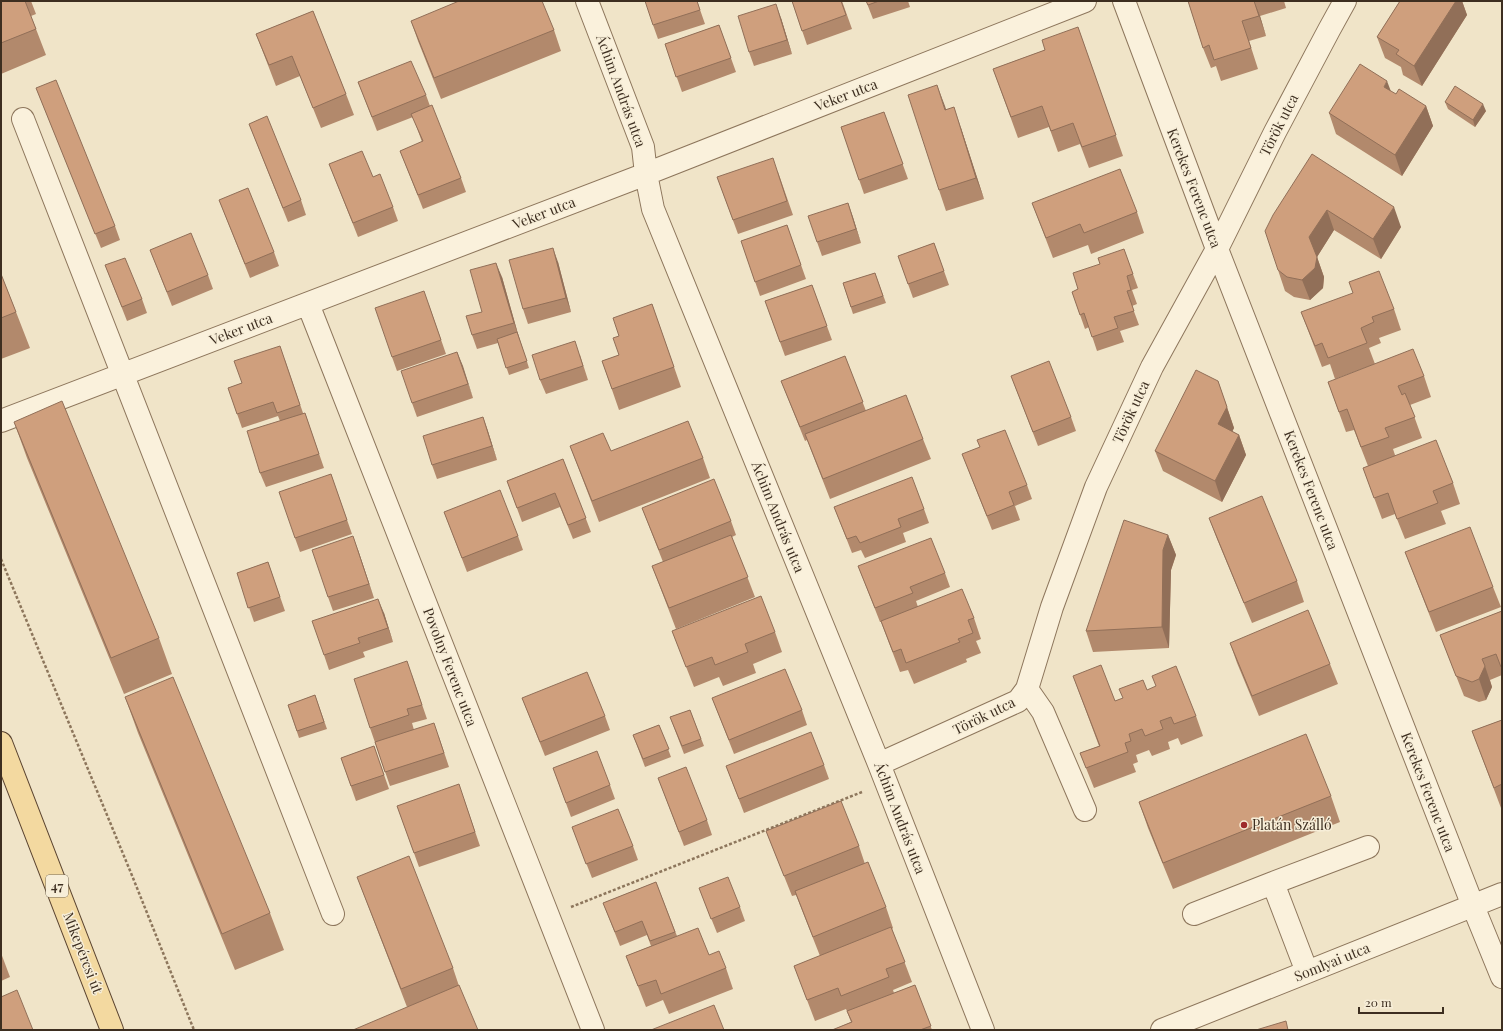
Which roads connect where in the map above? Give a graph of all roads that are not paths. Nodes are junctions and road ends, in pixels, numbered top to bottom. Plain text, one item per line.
1 (587, 1) edge
2 (1085, 1) edge
3 (1124, 1) edge
4 (1345, 1) edge
5 (23, 119) dead end
6 (646, 174) junction
7 (1217, 249) junction
8 (308, 304) junction
9 (122, 375) junction
10 (1, 421) edge
11 (1027, 689) junction
12 (1, 742) edge
13 (882, 774) junction
14 (1085, 810) dead end
15 (1368, 846) dead end
16 (1273, 883) junction
17 (1502, 894) edge
18 (1473, 906) junction
19 (333, 914) dead end
20 (1194, 914) dead end
21 (1307, 972) junction
22 (1502, 977) edge
23 (112, 1030) edge
24 (593, 1030) edge
25 (983, 1030) edge
26 (1162, 1030) edge

1 - 6 street, Áchim András utca
2 - 6 street, Veker utca
3 - 7 street, Kerekes Ferenc utca
4 - 7 street, Török utca
5 - 9 street
6 - 8 street, Veker utca
6 - 13 street, Áchim András utca
7 - 11 street, Török utca
7 - 18 street, Kerekes Ferenc utca
8 - 9 street, Veker utca
8 - 24 street, Povolny Ferenc utca
9 - 10 street, Veker utca
9 - 19 street
11 - 13 street, Török utca
11 - 14 street
12 - 23 main road, Mikepércsi út / 47
13 - 25 street, Áchim András utca
15 - 16 street
16 - 20 street
16 - 21 street
17 - 18 street, Somlyai utca
18 - 21 street, Somlyai utca
18 - 22 street, Kerekes Ferenc utca
21 - 26 street, Somlyai utca

